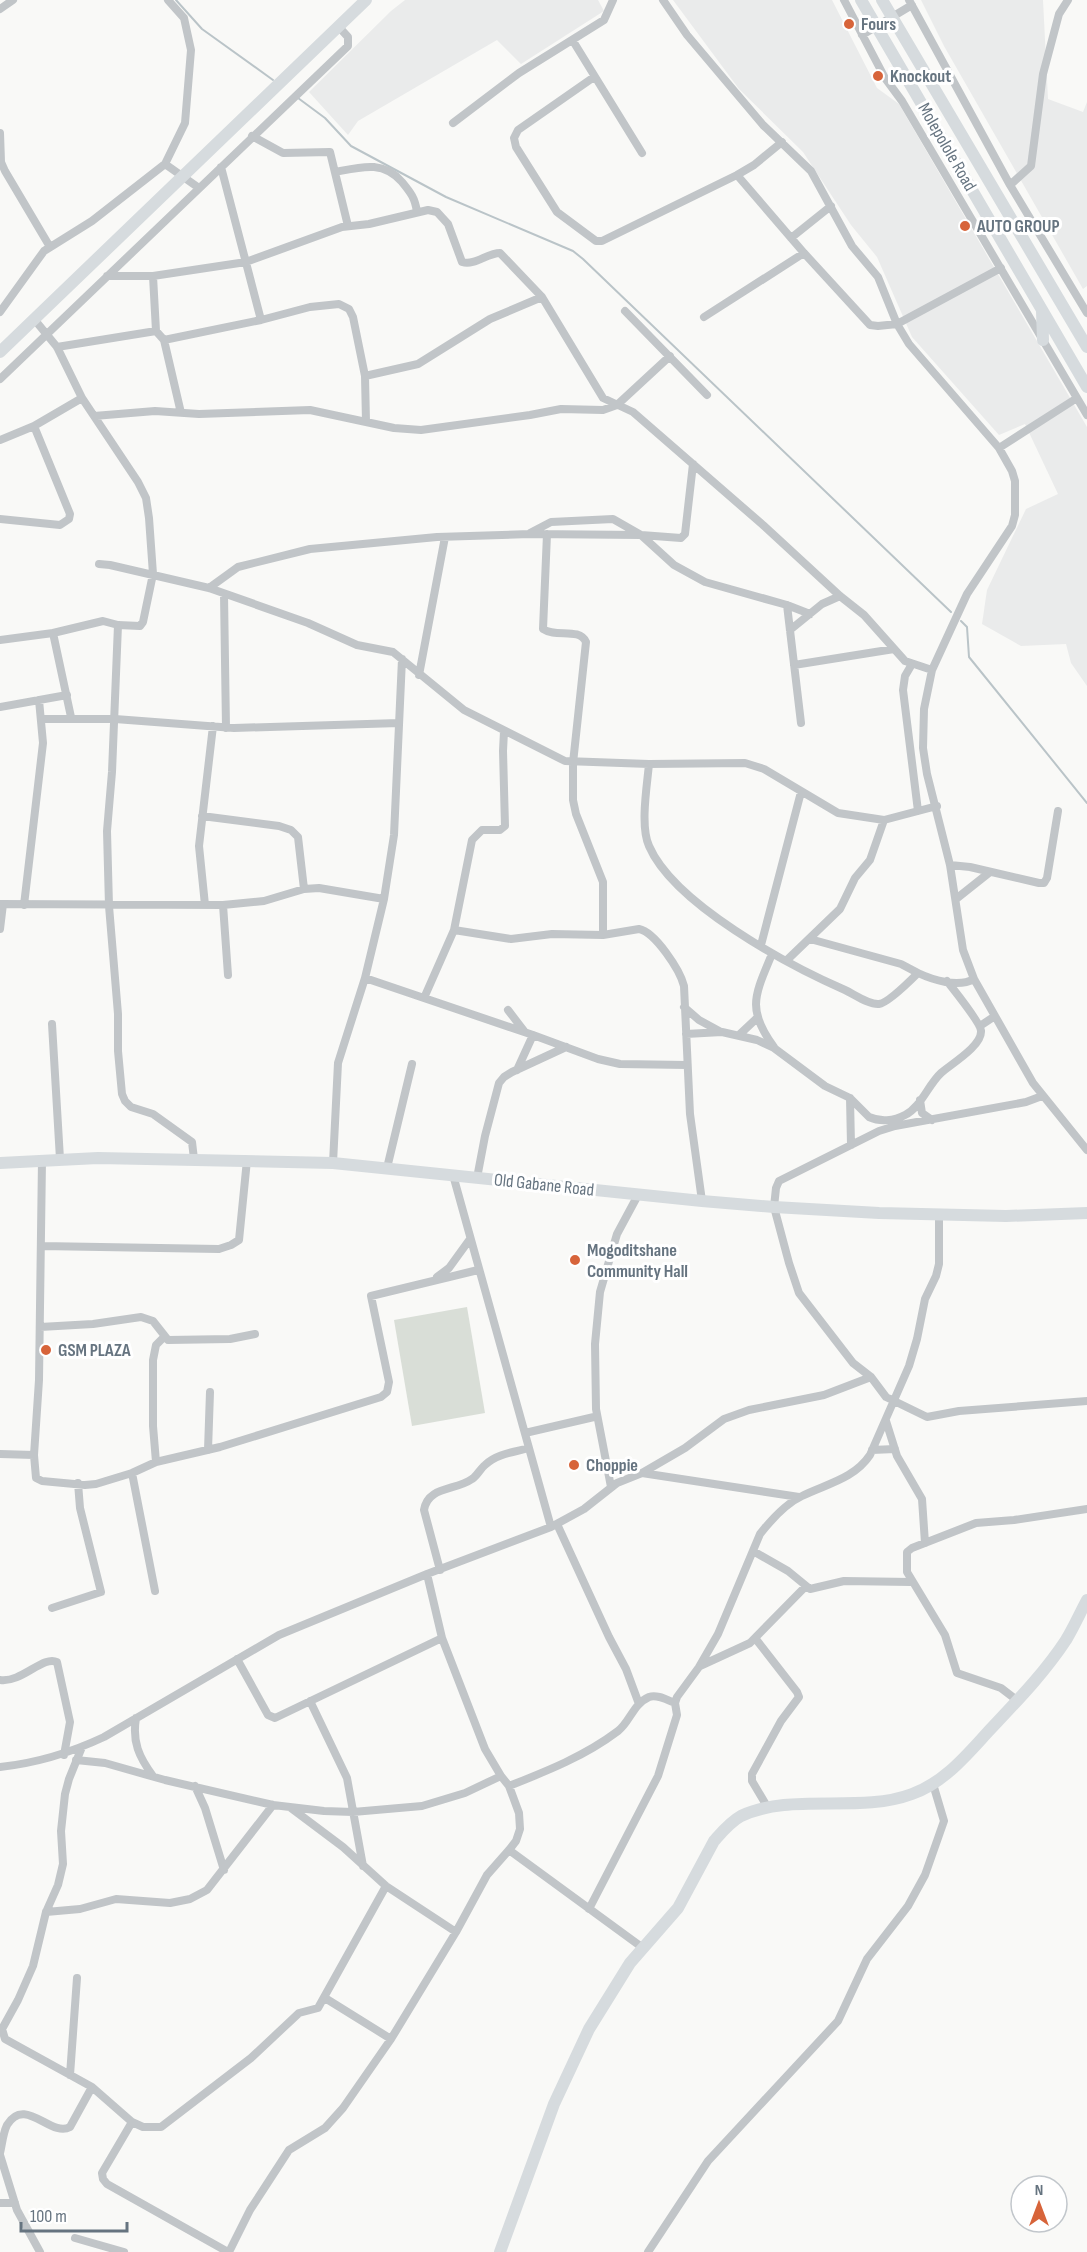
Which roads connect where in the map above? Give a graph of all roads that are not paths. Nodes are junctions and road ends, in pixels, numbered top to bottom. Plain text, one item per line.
1 (13, 0) edge
2 (168, 0) edge
3 (366, 0) edge
4 (613, 0) edge
5 (663, 0) edge
6 (844, 0) edge
7 (861, 0) edge
8 (882, 0) edge
9 (1068, 0) edge
10 (910, 3) edge
11 (0, 9) edge
12 (892, 17) junction
13 (338, 26) junction
14 (876, 26) junction
15 (862, 34) junction
16 (573, 41) junction
17 (594, 77) junction
18 (453, 123) dead end
19 (0, 133) edge
20 (252, 136) junction
21 (782, 142) junction
22 (642, 153) dead end
23 (165, 164) junction
24 (221, 167) junction
25 (335, 172) junction
26 (737, 175) junction
27 (183, 176) junction
28 (1010, 185) junction
29 (199, 188) junction
30 (831, 206) junction
31 (417, 212) junction
32 (348, 226) junction
33 (791, 238) junction
34 (50, 247) junction
35 (804, 253) junction
36 (246, 262) junction
37 (1001, 268) junction
38 (107, 276) junction
39 (153, 276) junction
40 (542, 297) junction
41 (1084, 300) edge
42 (1042, 307) junction
43 (625, 311) dead end
44 (0, 312) edge
45 (1087, 313) edge
46 (704, 317) dead end
47 (34, 319) junction
48 (261, 320) junction
49 (897, 324) junction
50 (156, 332) junction
51 (46, 335) junction
52 (164, 340) junction
53 (1043, 340) junction
54 (57, 347) junction
55 (1087, 347) edge
56 (0, 352) edge
57 (670, 356) junction
58 (365, 376) junction
59 (0, 379) edge
60 (1087, 387) edge
61 (707, 395) dead end
62 (82, 398) junction
63 (1077, 398) junction
64 (617, 405) junction
65 (181, 413) junction
66 (1087, 415) edge
67 (94, 416) junction
68 (366, 422) junction
69 (34, 426) junction
70 (0, 440) edge
71 (999, 448) junction
72 (693, 464) junction
73 (0, 519) edge
74 (530, 534) junction
75 (547, 534) junction
76 (641, 535) junction
77 (445, 537) junction
78 (99, 564) dead end
79 (153, 574) junction
80 (209, 588) junction
81 (224, 594) junction
82 (840, 596) junction
83 (787, 604) junction
84 (810, 614) junction
85 (118, 625) junction
86 (790, 630) junction
87 (53, 633) junction
88 (0, 640) edge
89 (894, 650) junction
90 (402, 659) junction
91 (794, 664) junction
92 (912, 664) junction
93 (932, 670) junction
94 (419, 675) junction
95 (67, 695) junction
96 (39, 700) junction
97 (0, 707) edge
98 (71, 717) junction
99 (42, 719) junction
100 (115, 719) junction
101 (399, 723) junction
102 (801, 723) dead end
103 (213, 726) junction
104 (226, 728) junction
105 (504, 731) junction
106 (573, 763) junction
107 (649, 764) junction
108 (927, 774) junction
109 (914, 775) junction
110 (801, 792) junction
111 (937, 806) junction
112 (918, 811) junction
113 (1058, 811) dead end
114 (202, 816) junction
115 (884, 820) junction
116 (950, 865) junction
117 (990, 872) junction
118 (304, 889) junction
119 (384, 899) junction
120 (956, 899) junction
121 (1, 904) edge
122 (24, 905) junction
123 (205, 905) junction
124 (223, 905) junction
125 (109, 906) junction
126 (0, 929) edge
127 (454, 930) junction
128 (603, 935) junction
129 (810, 939) junction
130 (761, 945) junction
131 (772, 954) junction
132 (786, 961) junction
133 (918, 973) junction
134 (228, 975) dead end
135 (365, 978) junction
136 (974, 979) junction
137 (948, 981) junction
138 (424, 998) junction
139 (684, 1007) junction
140 (508, 1010) dead end
141 (995, 1016) junction
142 (757, 1018) junction
143 (52, 1024) dead end
144 (980, 1026) junction
145 (722, 1032) junction
146 (529, 1033) junction
147 (686, 1034) junction
148 (740, 1035) junction
149 (566, 1047) junction
150 (774, 1048) junction
151 (412, 1064) dead end
152 (687, 1065) junction
153 (517, 1070) junction
154 (1042, 1096) junction
155 (850, 1098) junction
156 (920, 1100) junction
157 (933, 1120) junction
158 (893, 1123) junction
159 (851, 1145) junction
160 (1087, 1150) edge
161 (60, 1159) junction
162 (194, 1159) junction
163 (42, 1160) junction
164 (247, 1160) junction
165 (0, 1163) edge
166 (333, 1163) junction
167 (387, 1168) junction
168 (453, 1175) junction
169 (477, 1178) junction
170 (638, 1195) junction
171 (702, 1202) junction
172 (774, 1207) junction
173 (939, 1213) junction
174 (1087, 1213) edge
175 (470, 1239) junction
176 (41, 1246) junction
177 (478, 1270) junction
178 (432, 1280) junction
179 (40, 1327) junction
180 (255, 1334) dead end
181 (164, 1337) junction
182 (871, 1377) junction
183 (210, 1392) dead end
184 (894, 1401) junction
185 (1087, 1401) edge
186 (594, 1418) dead end
187 (886, 1421) junction
188 (525, 1433) junction
189 (529, 1448) junction
190 (895, 1449) junction
191 (208, 1450) junction
192 (872, 1450) junction
193 (0, 1454) edge
194 (34, 1455) junction
195 (156, 1462) junction
196 (132, 1473) junction
197 (642, 1473) junction
198 (78, 1483) junction
199 (611, 1487) junction
200 (799, 1497) junction
201 (1087, 1509) edge
202 (554, 1525) junction
203 (925, 1543) junction
204 (753, 1551) junction
205 (440, 1570) junction
206 (427, 1575) junction
207 (911, 1582) junction
208 (805, 1587) junction
209 (155, 1591) dead end
210 (1087, 1600) edge
211 (52, 1608) dead end
212 (442, 1638) junction
213 (755, 1638) junction
214 (237, 1659) junction
215 (699, 1667) junction
216 (0, 1680) edge
217 (310, 1701) junction
218 (1018, 1701) junction
219 (675, 1703) junction
220 (639, 1704) junction
221 (136, 1718) junction
222 (82, 1747) junction
223 (64, 1755) junction
224 (76, 1760) junction
225 (0, 1767) edge
226 (153, 1776) junction
227 (501, 1776) junction
228 (933, 1784) junction
229 (195, 1786) junction
230 (509, 1786) junction
231 (273, 1805) junction
232 (289, 1807) junction
233 (768, 1808) junction
234 (354, 1812) junction
235 (509, 1850) junction
236 (363, 1866) junction
237 (224, 1870) junction
238 (386, 1886) junction
239 (589, 1909) junction
240 (46, 1912) junction
241 (456, 1932) junction
242 (643, 1948) junction
243 (77, 1978) dead end
244 (325, 1998) junction
245 (391, 2038) junction
246 (70, 2075) junction
247 (92, 2087) junction
248 (132, 2122) junction
249 (0, 2154) edge
250 (0, 2203) edge
251 (15, 2203) junction
252 (75, 2238) dead end
253 (40, 2252) edge
254 (124, 2252) edge
255 (228, 2252) edge
256 (500, 2252) edge
257 (648, 2252) edge

1 - 11 street
2 - 23 street
3 - 13 street
4 - 16 street
5 - 21 street
6 - 15 street
7 - 14 street, Molepolole Road
8 - 12 street, Molepolole Road
9 - 28 street
10 - 12 street
10 - 28 street
12 - 14 street
12 - 55 street, Molepolole Road
13 - 20 street
13 - 27 street
14 - 15 street
14 - 42 street, Molepolole Road
15 - 37 street
16 - 17 street
16 - 18 street
17 - 22 street
17 - 26 street
19 - 34 street
20 - 24 street
20 - 25 street
21 - 26 street
21 - 30 street
23 - 27 street
23 - 34 street
24 - 29 street
24 - 36 street
25 - 31 street
25 - 32 street
26 - 33 street
27 - 29 street
27 - 47 street
28 - 41 street
29 - 38 street
30 - 33 street
30 - 49 street
31 - 32 street
31 - 40 street
32 - 36 street
33 - 35 street
34 - 44 street
35 - 46 street
35 - 49 street
36 - 39 street
36 - 48 street
37 - 49 street
37 - 53 street
38 - 39 street
38 - 51 street
39 - 50 street
40 - 58 street
40 - 64 street
41 - 45 street
42 - 53 street
42 - 60 street, Molepolole Road
43 - 57 street
47 - 51 street
47 - 56 street
48 - 52 street
48 - 58 street
49 - 71 street
50 - 52 street
50 - 54 street
51 - 54 street
51 - 59 street
52 - 65 street
53 - 63 street
54 - 62 street
57 - 61 street
57 - 64 street
58 - 68 street
62 - 67 street
62 - 69 street
63 - 66 street
63 - 71 street
64 - 68 street
64 - 72 street
65 - 67 street
65 - 68 street
67 - 79 street
69 - 70 street
69 - 73 street
71 - 93 street
72 - 76 street
72 - 82 street
74 - 75 street
74 - 76 street
74 - 77 street
75 - 76 street
75 - 106 street
76 - 83 street
77 - 80 street
77 - 94 street
78 - 79 street
79 - 80 street
79 - 85 street
80 - 81 street
81 - 90 street
81 - 104 street
82 - 84 street
82 - 89 street
83 - 84 street
83 - 86 street
84 - 86 street
85 - 87 street
85 - 100 street
86 - 91 street
87 - 88 street
87 - 95 street
89 - 91 street
89 - 92 street
90 - 94 street
90 - 101 street
91 - 102 street
92 - 93 street
92 - 109 street
93 - 108 street
94 - 105 street
95 - 96 street
95 - 98 street
96 - 97 street
96 - 99 street
98 - 99 street
98 - 100 street
99 - 122 street
100 - 103 street
100 - 125 street
101 - 104 street
101 - 119 street
103 - 104 street
103 - 114 street
105 - 106 street
105 - 127 street
106 - 107 street
106 - 128 street
107 - 110 street
107 - 130 street
108 - 109 street
108 - 111 street
109 - 112 street
110 - 115 street
110 - 130 street
111 - 112 street
111 - 116 street
112 - 115 street
113 - 117 street
114 - 118 street
114 - 123 street
115 - 129 street
116 - 117 street
116 - 120 street
117 - 120 street
118 - 119 street
118 - 124 street
119 - 135 street
120 - 136 street
121 - 122 street
121 - 126 street
122 - 125 street
123 - 124 street
123 - 125 street
124 - 134 street
125 - 162 street
127 - 128 street
127 - 138 street
128 - 139 street
129 - 132 street
129 - 133 street
130 - 131 street
131 - 132 street
131 - 142 street
132 - 133 street
133 - 137 street
135 - 138 street
135 - 166 street
136 - 137 street
136 - 141 street
137 - 144 street
138 - 146 street
139 - 145 street
139 - 147 street
140 - 146 street
141 - 144 street
141 - 154 street
142 - 148 street
142 - 150 street
143 - 161 street
144 - 156 street
145 - 147 street
145 - 148 street
146 - 149 street
146 - 153 street
147 - 152 street
148 - 150 street
149 - 152 street
149 - 153 street
150 - 155 street
151 - 167 street
152 - 171 street
153 - 169 street
154 - 157 street
154 - 160 street
155 - 158 street
155 - 159 street
156 - 157 street
156 - 158 street
157 - 158 street
158 - 159 street
159 - 172 street
161 - 162 street, Old Gabane Road
161 - 163 street, Old Gabane Road
162 - 164 street, Old Gabane Road
163 - 165 street, Old Gabane Road
163 - 176 street
164 - 166 street, Old Gabane Road
164 - 176 street
166 - 167 street, Old Gabane Road
167 - 168 street, Old Gabane Road
168 - 169 street, Old Gabane Road
168 - 175 street
169 - 170 street, Old Gabane Road
170 - 171 street, Old Gabane Road
170 - 199 street
171 - 172 street, Old Gabane Road
172 - 173 street, Old Gabane Road
172 - 182 street
173 - 174 street, Old Gabane Road
173 - 184 street
175 - 177 street
175 - 178 street
176 - 179 street
177 - 178 street
177 - 188 street
178 - 191 street
179 - 181 street
179 - 194 street
180 - 181 street
181 - 195 street
182 - 184 street
182 - 197 street
183 - 191 street
184 - 185 street
184 - 187 street
186 - 188 street
187 - 190 street
187 - 192 street
188 - 189 street
189 - 202 street
189 - 205 street
190 - 192 street
190 - 203 street
191 - 195 street
192 - 200 street
193 - 194 street
194 - 198 street
195 - 196 street
196 - 198 street
196 - 209 street
197 - 199 street
197 - 200 street
198 - 211 street
199 - 202 street
200 - 204 street
201 - 203 street
202 - 205 street
202 - 220 street
203 - 207 street
204 - 208 street
204 - 215 street
205 - 206 street
206 - 212 street
206 - 214 street
207 - 208 street
207 - 218 street
208 - 213 street
210 - 218 street
212 - 217 street
212 - 227 street
213 - 215 street
213 - 233 street
214 - 217 street
214 - 221 street
215 - 219 street
216 - 223 street
217 - 234 street
218 - 228 street
219 - 220 street
219 - 239 street
220 - 230 street
221 - 222 street
221 - 226 street
222 - 223 street
222 - 224 street
223 - 225 street
224 - 226 street
224 - 240 street
226 - 229 street
227 - 230 street
227 - 234 street
228 - 233 street
228 - 257 street
229 - 231 street
229 - 237 street
230 - 235 street
231 - 232 street
231 - 237 street
232 - 234 street
232 - 236 street
233 - 242 street
234 - 236 street
235 - 239 street
235 - 241 street
236 - 238 street
237 - 240 street
238 - 241 street
238 - 244 street
239 - 242 street
240 - 246 street
241 - 245 street
242 - 256 street
243 - 246 street
244 - 245 street
244 - 248 street
245 - 255 street
246 - 247 street
247 - 248 street
247 - 249 street
248 - 255 street
249 - 251 street
250 - 251 street
251 - 253 street
252 - 254 street

